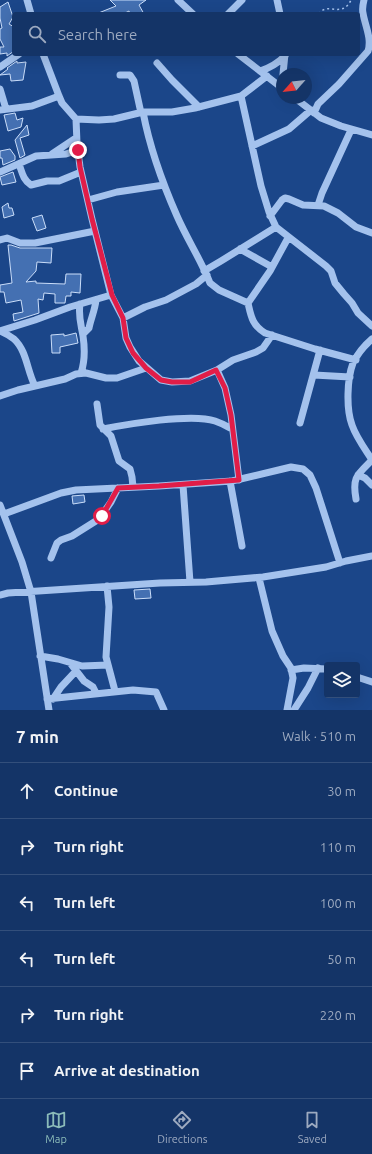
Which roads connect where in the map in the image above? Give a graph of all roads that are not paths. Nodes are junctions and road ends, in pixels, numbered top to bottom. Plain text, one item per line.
1 (27, 0) edge
2 (178, 0) edge
3 (242, 0) edge
4 (277, 0) edge
5 (364, 0) edge
6 (30, 12) edge
7 (191, 12) edge
8 (230, 12) edge
9 (280, 12) edge
10 (16, 56) edge
11 (44, 56) edge
12 (241, 56) edge
13 (284, 56) edge
14 (285, 56) edge
15 (157, 62) dead end
16 (0, 67) edge
17 (284, 68) edge
18 (260, 71) junction
19 (120, 75) dead end
20 (267, 76) junction
21 (276, 81) edge
22 (0, 89) edge
23 (59, 96) junction
24 (241, 96) junction
25 (303, 104) edge
26 (199, 107) junction
27 (3, 110) edge
28 (313, 111) junction
29 (142, 112) junction
30 (76, 119) junction
31 (351, 130) junction
32 (372, 135) edge
33 (76, 138) junction
34 (252, 146) junction
35 (78, 150) junction
36 (52, 154) junction
37 (19, 164) junction
38 (0, 172) edge
39 (81, 172) junction
40 (164, 185) junction
41 (88, 200) junction
42 (318, 205) junction
43 (270, 216) junction
44 (276, 227) junction
45 (95, 231) junction
46 (372, 233) edge
47 (288, 238) junction
48 (0, 240) edge
49 (240, 249) junction
50 (272, 267) junction
51 (206, 273) junction
52 (112, 295) junction
53 (96, 300) junction
54 (248, 303) junction
55 (80, 304) junction
56 (123, 318) junction
57 (372, 326) edge
58 (12, 327) junction
59 (0, 331) edge
60 (83, 334) junction
61 (272, 335) junction
62 (372, 339) edge
63 (18, 344) junction
64 (320, 350) junction
65 (356, 360) junction
66 (146, 368) junction
67 (216, 370) junction
68 (81, 374) junction
69 (314, 375) junction
70 (350, 377) junction
71 (35, 386) junction
72 (0, 396) edge
73 (97, 404) dead end
74 (300, 422) dead end
75 (103, 429) junction
76 (232, 429) junction
77 (372, 461) edge
78 (358, 475) junction
79 (239, 480) junction
80 (230, 481) junction
81 (183, 484) junction
82 (372, 485) edge
83 (133, 487) junction
84 (118, 488) junction
85 (356, 499) dead end
86 (0, 505) edge
87 (4, 514) junction
88 (242, 546) dead end
89 (372, 556) edge
90 (51, 558) dead end
91 (340, 563) junction
92 (258, 578) junction
93 (190, 582) junction
94 (107, 586) junction
95 (31, 592) junction
96 (0, 595) edge
97 (40, 656) junction
98 (71, 664) junction
99 (108, 665) junction
100 (318, 668) junction
101 (324, 669) edge
102 (291, 670) junction
103 (76, 671) junction
104 (360, 678) edge
105 (372, 682) edge
106 (115, 691) junction
107 (96, 693) junction
108 (50, 699) junction
109 (49, 710) edge
110 (164, 710) edge
111 (287, 710) edge
112 (294, 710) edge

1 - 6 street
2 - 7 street
3 - 8 street
4 - 9 street
5 - 28 street
10 - 16 street
11 - 23 street
12 - 18 street
13 - 18 street
14 - 17 street
15 - 26 street
18 - 20 street
19 - 29 street
20 - 21 street
20 - 24 street
22 - 27 street
23 - 27 street
23 - 30 street
24 - 26 street
24 - 34 street
25 - 28 street
26 - 29 street
28 - 31 street
28 - 34 street
29 - 30 street
29 - 40 street
30 - 33 street
31 - 32 street
31 - 42 street
33 - 35 street
33 - 36 street
34 - 43 street
35 - 36 street
35 - 39 street
36 - 37 street
37 - 38 street
37 - 39 street
39 - 41 street
40 - 41 street
40 - 51 street
41 - 45 street
42 - 43 street
42 - 46 street
43 - 44 street
44 - 47 street
44 - 49 street
45 - 48 street
45 - 52 street
47 - 50 street
47 - 57 street
49 - 50 street
49 - 51 street
50 - 54 street
51 - 54 street
51 - 56 street
52 - 53 street
52 - 56 street
53 - 55 street
53 - 60 street
54 - 61 street
55 - 58 street
55 - 60 street
56 - 66 street
58 - 59 street
58 - 63 street
59 - 63 street
60 - 68 street
61 - 64 street
61 - 67 street
62 - 65 street
63 - 71 street
64 - 65 street
64 - 69 street
65 - 70 street
66 - 67 street
66 - 68 street
67 - 76 street
68 - 71 street
69 - 70 street
69 - 74 street
70 - 77 street
71 - 72 street
73 - 75 street
75 - 76 street
75 - 83 street
76 - 79 street
77 - 78 street
78 - 82 street
78 - 85 street
79 - 80 street
79 - 91 street
80 - 81 street
80 - 88 street
81 - 83 street
81 - 93 street
83 - 84 street
84 - 87 street
84 - 90 street
86 - 87 street
87 - 95 street
89 - 91 street
91 - 92 street
92 - 93 street
92 - 102 street
93 - 94 street
94 - 95 street
94 - 99 street
95 - 96 street
95 - 97 street
97 - 98 street
97 - 108 street
98 - 99 street
98 - 103 street
99 - 106 street
100 - 101 street
100 - 102 street
100 - 112 street
102 - 111 street
103 - 107 street
103 - 108 street
104 - 105 street
106 - 107 street
106 - 110 street
107 - 108 street
108 - 109 street

